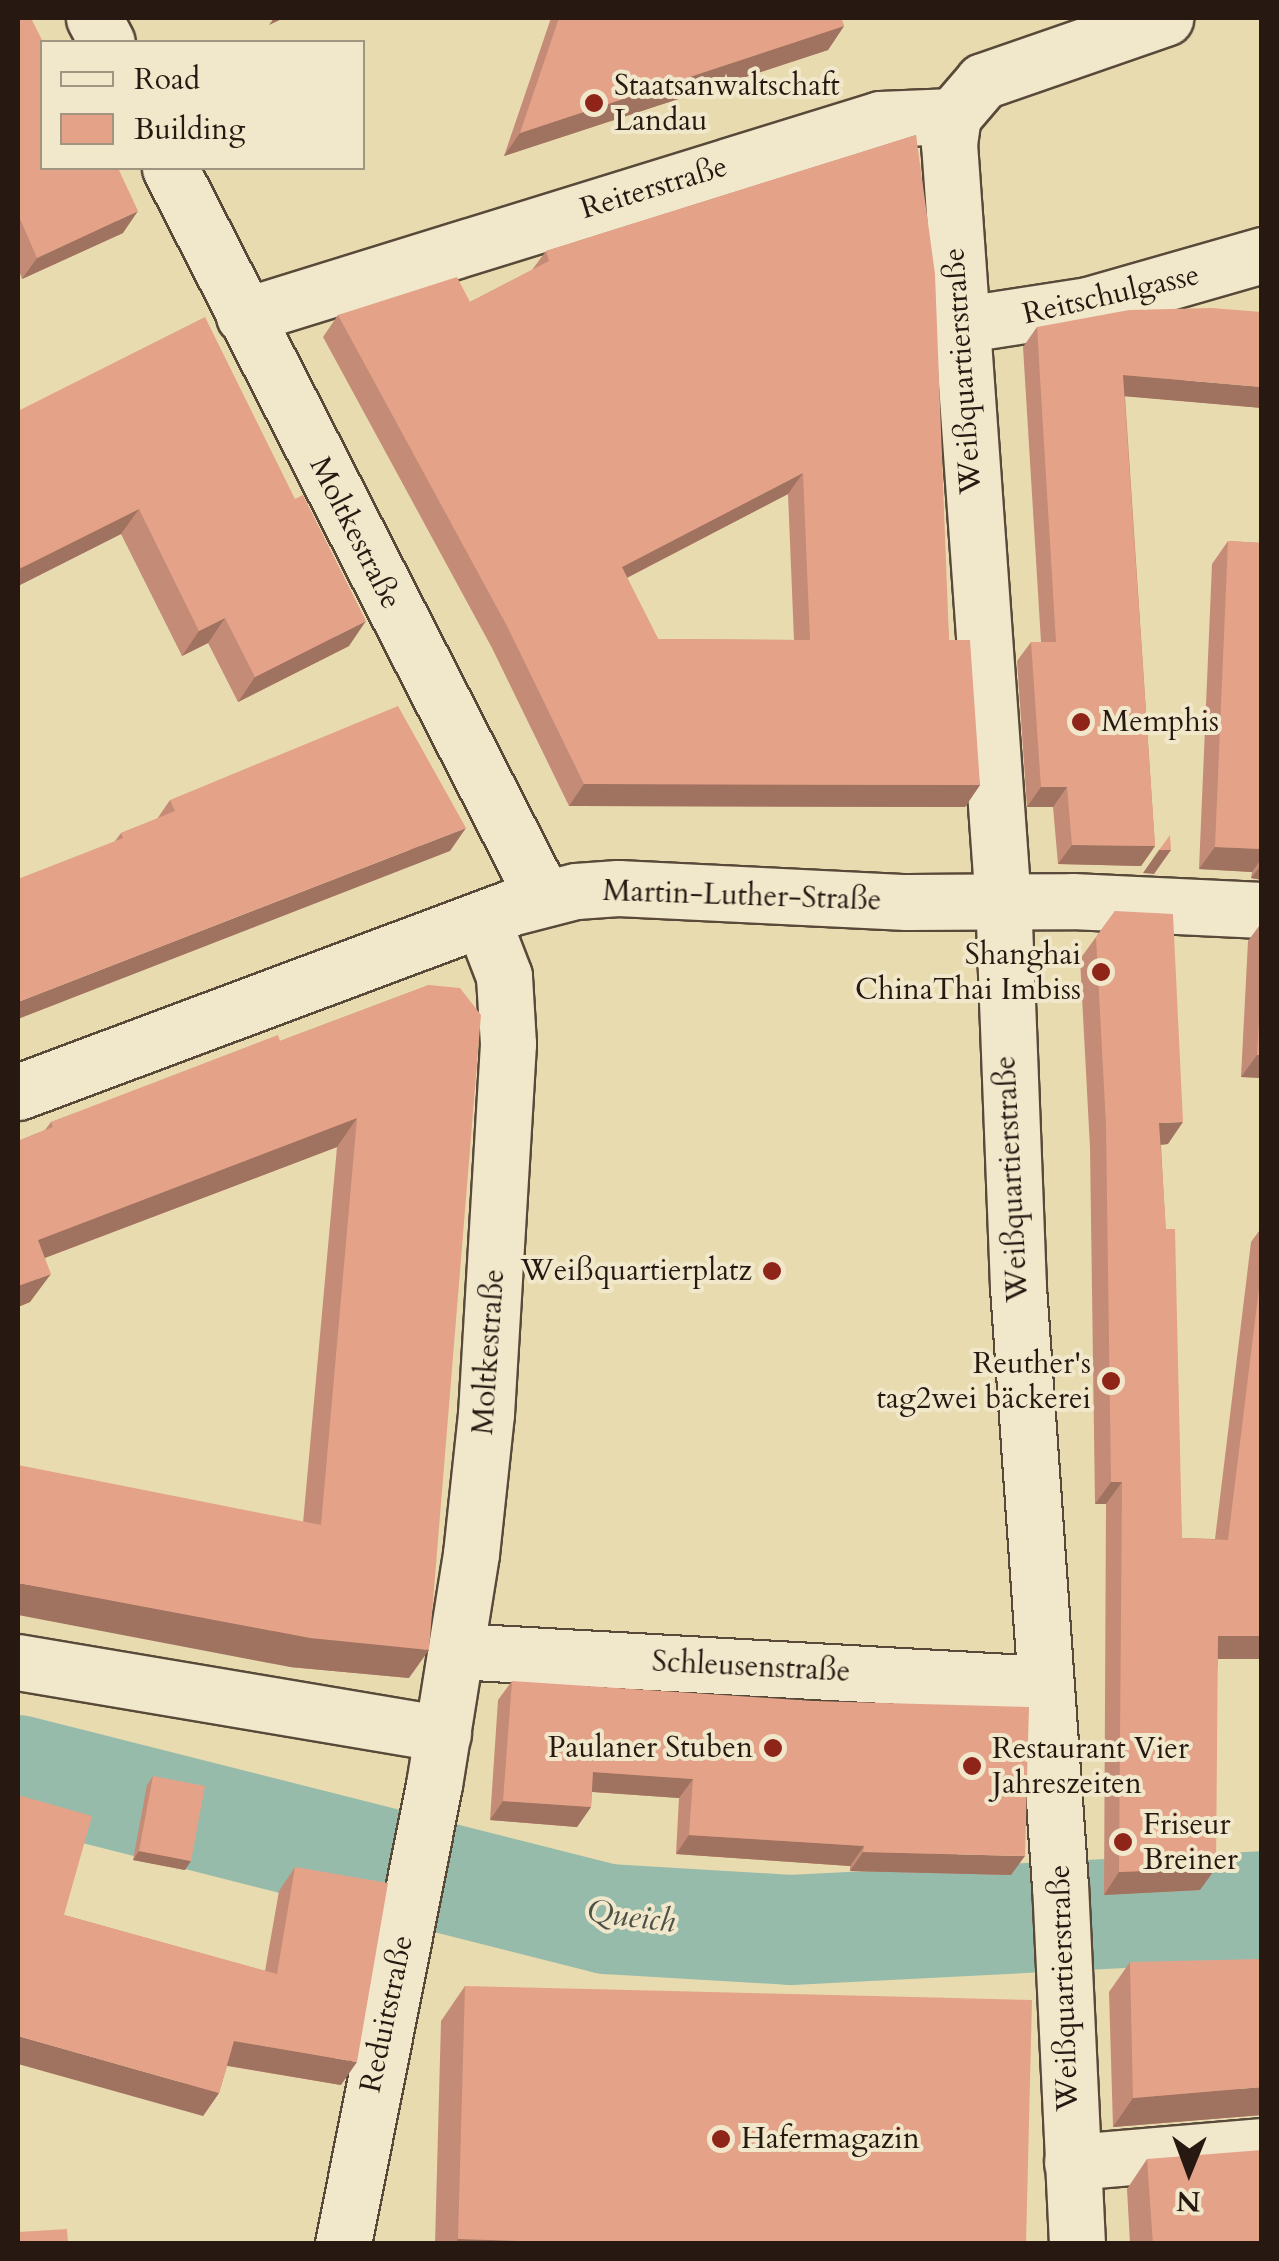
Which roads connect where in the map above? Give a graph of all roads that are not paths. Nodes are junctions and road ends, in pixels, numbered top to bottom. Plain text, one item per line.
1 (1165, 18) edge
2 (953, 116) junction
3 (171, 170) edge
4 (1262, 256) edge
5 (244, 316) junction
6 (959, 324) junction
7 (543, 897) junction
8 (1003, 904) junction
9 (1262, 910) edge
10 (482, 920) junction
11 (18, 1092) edge
12 (456, 1650) junction
13 (18, 1662) edge
14 (1045, 1684) junction
15 (438, 1760) junction
16 (1262, 2146) edge
17 (1072, 2162) junction
18 (343, 2244) edge
19 (1077, 2244) edge

1 - 2 street
2 - 5 street, Reiterstraße
2 - 6 street, Weißquartierstraße
3 - 5 street, Moltkestraße
4 - 6 street, Reitschulgasse
5 - 7 street, Moltkestraße
6 - 8 street, Weißquartierstraße
7 - 8 street, Martin-Luther-Straße
7 - 10 street, Martin-Luther-Straße
8 - 9 street, Martin-Luther-Straße
8 - 14 street, Weißquartierstraße
10 - 11 street, Martin-Luther-Straße
10 - 12 street, Moltkestraße
12 - 14 street, Schleusenstraße
12 - 15 street, Moltkestraße
13 - 15 street
14 - 17 street, Weißquartierstraße
15 - 18 street, Reduitstraße
16 - 17 street
17 - 19 street, Weißquartierstraße

